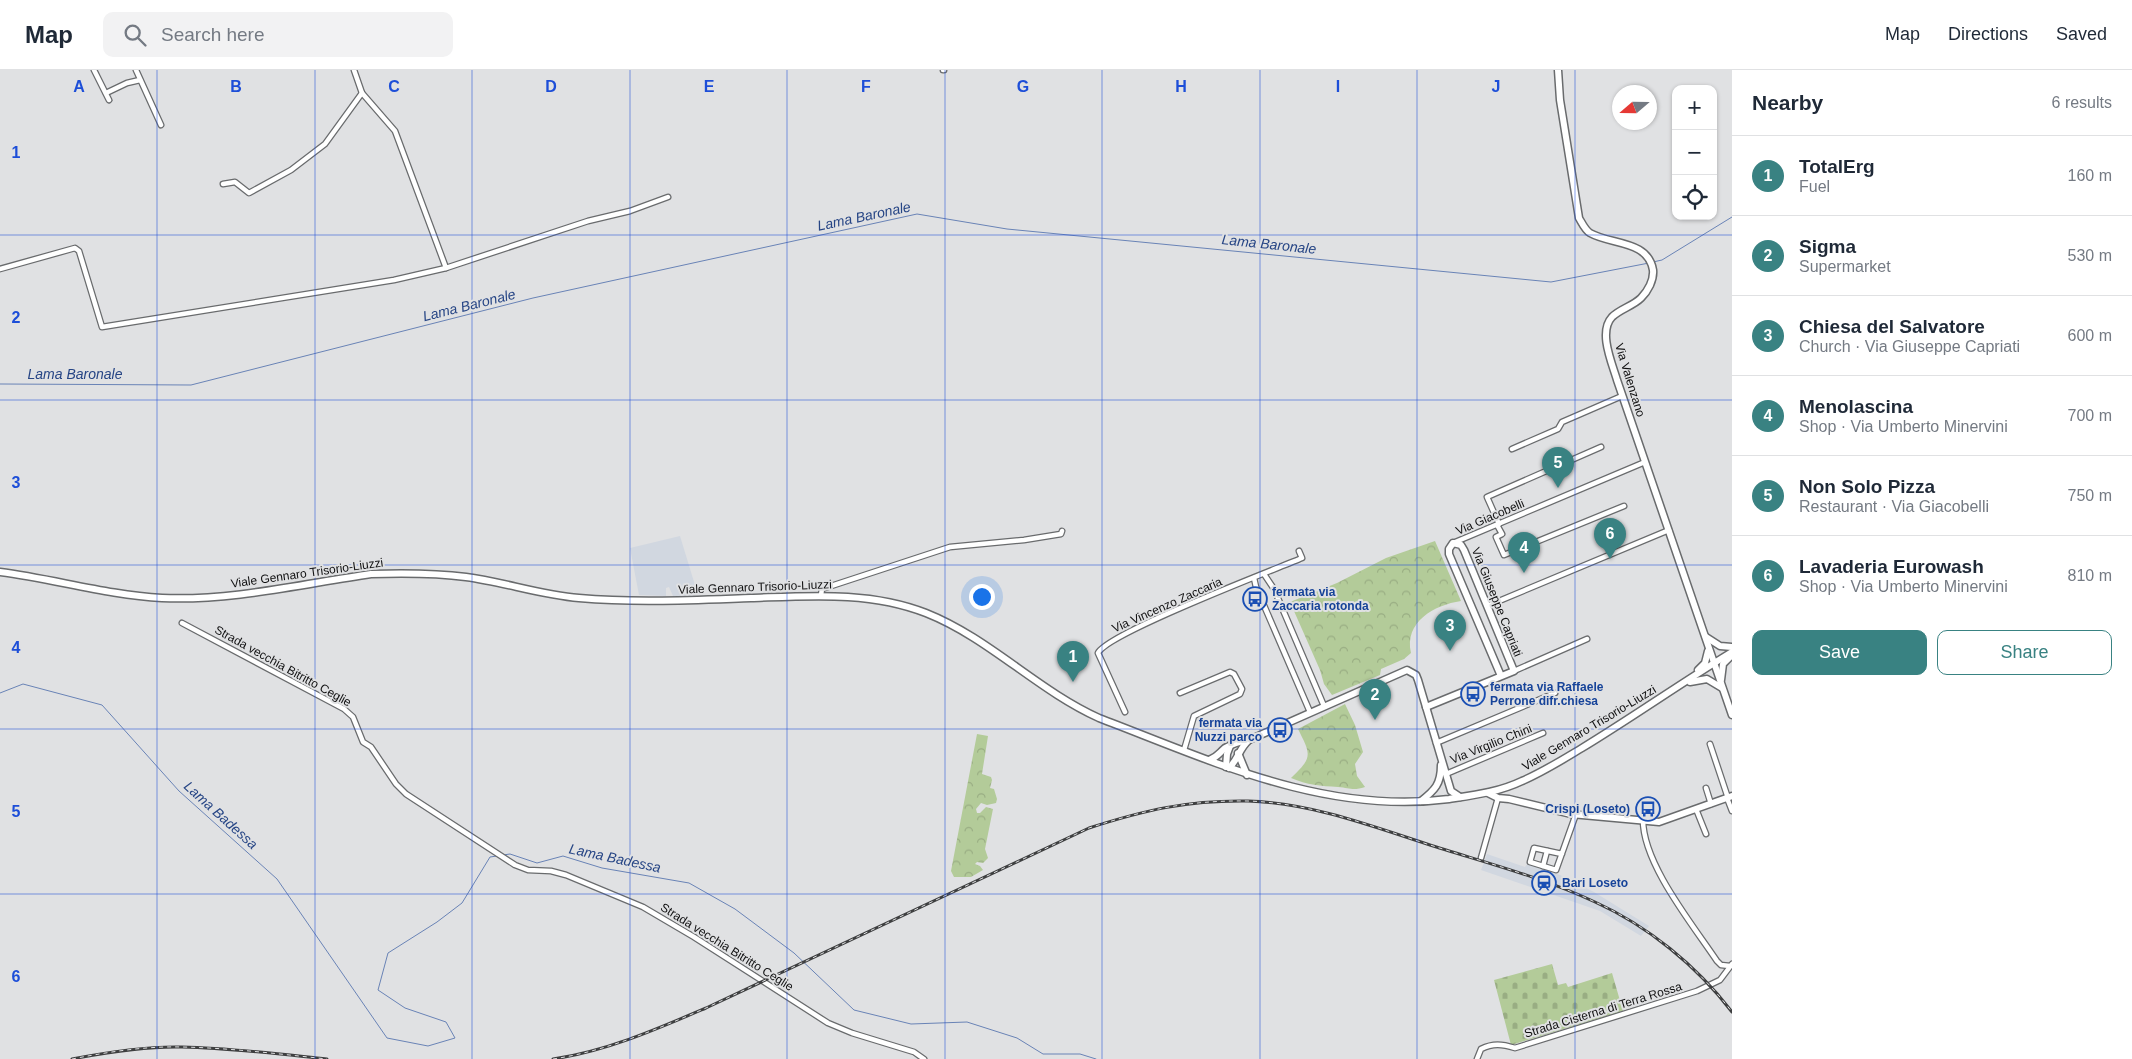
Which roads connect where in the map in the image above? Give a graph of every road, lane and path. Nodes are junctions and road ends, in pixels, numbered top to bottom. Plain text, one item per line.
1 (94, 70) edge
2 (136, 70) edge
3 (354, 70) edge
4 (1558, 70) edge
5 (140, 80) junction
6 (106, 93) junction
7 (362, 93) junction
8 (109, 100) dead end
9 (161, 125) dead end
10 (223, 184) dead end
11 (668, 196) dead end
12 (446, 268) junction
13 (0, 269) edge
14 (1622, 396) junction
15 (1601, 447) dead end
16 (1512, 449) dead end
17 (1645, 462) junction
18 (1624, 506) dead end
19 (1498, 524) junction
20 (1669, 530) junction
21 (1062, 531) dead end
22 (1453, 543) junction
23 (1299, 551) dead end
24 (0, 572) edge
25 (1264, 574) junction
26 (1254, 578) junction
27 (821, 595) junction
28 (1487, 606) junction
29 (182, 623) dead end
30 (1704, 635) junction
31 (1587, 639) dead end
32 (1732, 647) edge
33 (1732, 653) edge
34 (1714, 663) junction
35 (1514, 671) junction
36 (1501, 676) junction
37 (1684, 683) junction
38 (1723, 688) junction
39 (1180, 693) dead end
40 (1555, 693) dead end
41 (1324, 706) junction
42 (1426, 707) junction
43 (1125, 712) dead end
44 (1310, 712) junction
45 (1732, 715) edge
46 (1543, 734) dead end
47 (1249, 740) junction
48 (1436, 744) junction
49 (1710, 744) dead end
50 (1230, 746) junction
51 (1184, 750) junction
52 (1238, 753) junction
53 (1209, 760) junction
54 (1440, 761) junction
55 (1227, 767) junction
56 (1446, 774) junction
57 (1247, 775) junction
58 (1450, 788) junction
59 (1706, 788) dead end
60 (1436, 789) junction
61 (1488, 793) junction
62 (1461, 797) junction
63 (1729, 797) edge
64 (1498, 798) junction
65 (1438, 800) junction
66 (1421, 801) junction
67 (1711, 804) junction
68 (1696, 809) junction
69 (1732, 811) edge
70 (1576, 814) junction
71 (1643, 820) junction
72 (1706, 834) dead end
73 (1547, 851) junction
74 (1562, 854) junction
75 (1481, 858) dead end
76 (1543, 866) junction
77 (1731, 965) edge
78 (924, 1059) edge
79 (1477, 1059) edge

1 - 6 street
2 - 5 street
3 - 7 street
4 - 14 main road, Via Valenzano
5 - 6 street
5 - 9 street
6 - 8 street
7 - 10 street
7 - 12 street
11 - 12 street
12 - 13 street
14 - 16 street
14 - 17 main road, Via Valenzano
15 - 19 street
17 - 19 street, Via Giacobelli
17 - 20 main road, Via Valenzano
18 - 19 street
19 - 22 street, Via Giacobelli
20 - 28 street
20 - 30 main road, Via Valenzano
21 - 27 street
22 - 28 main road, Via Giuseppe Capriati
22 - 36 main road, Via Giuseppe Capriati
23 - 25 street, Via Vincenzo Zaccaria
24 - 27 main road, Viale Gennaro Trisorio-Liuzzi
25 - 26 street, Via Vincenzo Zaccaria
25 - 41 street
26 - 43 street, Via Vincenzo Zaccaria
26 - 44 street
27 - 51 main road, Viale Gennaro Trisorio-Liuzzi
28 - 35 main road, Via Giuseppe Capriati
29 - 78 street, Strada vecchia Bitritto Ceglie
30 - 32 main road
30 - 34 main road, Via Valenzano
30 - 37 main road
31 - 35 street
33 - 34 main road, Viale Gennaro Trisorio-Liuzzi
33 - 38 main road
34 - 37 main road, Viale Gennaro Trisorio-Liuzzi
34 - 38 main road, Via Valenzano
35 - 36 main road
36 - 42 main road
37 - 38 main road
37 - 61 main road, Viale Gennaro Trisorio-Liuzzi
38 - 45 main road, Via Valenzano
39 - 51 street
40 - 48 street
41 - 42 main road
41 - 44 main road
42 - 48 main road
44 - 47 main road
46 - 56 street, Via Virgilio Chini
47 - 50 main road
47 - 52 main road
48 - 54 main road
49 - 63 street
50 - 53 main road
50 - 55 main road
51 - 53 main road, Viale Gennaro Trisorio-Liuzzi
52 - 55 main road
52 - 57 main road
53 - 55 main road, Viale Gennaro Trisorio-Liuzzi
54 - 56 main road
54 - 60 main road
55 - 57 main road, Viale Gennaro Trisorio-Liuzzi
56 - 58 main road
57 - 66 main road, Viale Gennaro Trisorio-Liuzzi
58 - 62 main road
58 - 65 main road
59 - 67 street
60 - 65 main road
60 - 66 main road
61 - 62 main road, Viale Gennaro Trisorio-Liuzzi
61 - 64 main road
62 - 65 main road, Viale Gennaro Trisorio-Liuzzi
63 - 67 main road
63 - 69 street
64 - 70 main road
64 - 75 street
65 - 66 main road, Viale Gennaro Trisorio-Liuzzi
67 - 68 main road
68 - 71 main road
68 - 72 street
70 - 71 main road
70 - 74 street
71 - 77 street
73 - 74 street
73 - 76 street
73 - 76 street
74 - 76 street
77 - 79 street, Strada Cisterna di Terra Rossa

